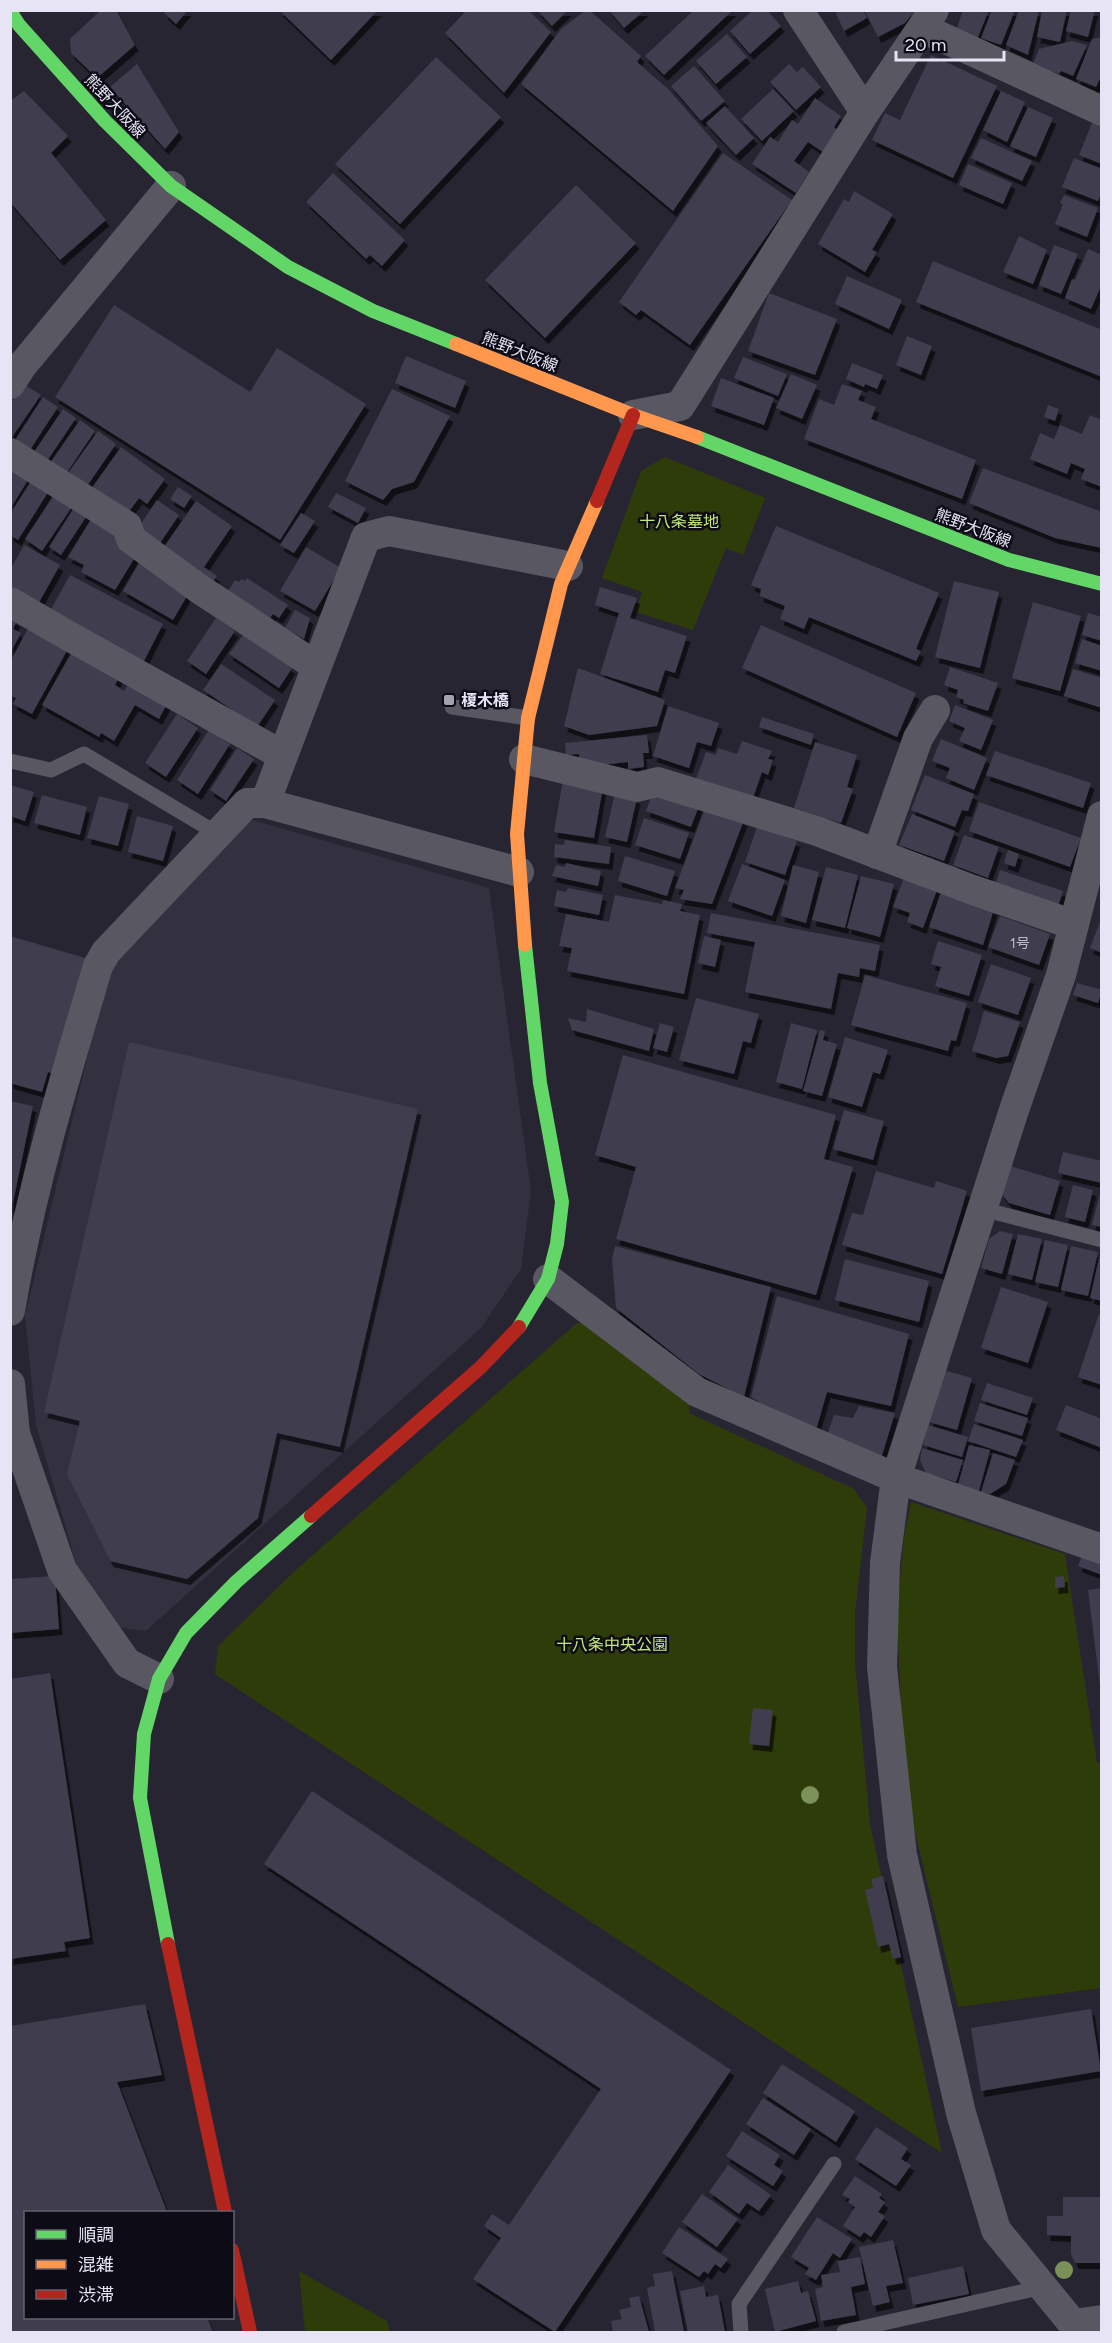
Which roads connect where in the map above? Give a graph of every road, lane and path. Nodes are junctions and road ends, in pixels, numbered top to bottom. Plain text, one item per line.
1 (798, 10) edge
2 (10, 12) edge
3 (928, 19) edge
4 (19, 26) edge
5 (1101, 111) edge
6 (865, 112) junction
7 (171, 186) junction
8 (10, 384) edge
9 (633, 415) junction
10 (10, 453) edge
11 (568, 566) junction
12 (1101, 584) edge
13 (10, 602) edge
14 (316, 666) junction
15 (452, 707) dead end
16 (935, 710) dead end
17 (528, 718) junction
18 (282, 755) junction
19 (524, 759) junction
20 (10, 761) edge
21 (265, 803) junction
22 (1101, 816) edge
23 (218, 834) junction
24 (877, 854) junction
25 (519, 872) junction
26 (1074, 925) junction
27 (982, 1209) junction
28 (1101, 1240) edge
29 (548, 1279) junction
30 (10, 1311) edge
31 (10, 1384) edge
32 (896, 1478) junction
33 (1101, 1549) edge
34 (159, 1679) junction
35 (834, 2164) dead end
36 (225, 2211) edge
37 (234, 2259) edge
38 (1043, 2287) junction
39 (1083, 2325) edge
40 (250, 2332) edge
41 (741, 2332) edge
42 (844, 2332) edge

1 - 6 street
2 - 4 street, 熊野大阪線
3 - 5 street
3 - 6 street
4 - 7 street, 熊野大阪線
6 - 9 street
7 - 8 street
7 - 9 street, 熊野大阪線
9 - 11 street
9 - 12 street, 熊野大阪線
10 - 14 street
11 - 14 street
11 - 17 street
13 - 18 street
14 - 18 street
15 - 17 lane
16 - 24 street
17 - 19 street
18 - 21 street
19 - 24 street
19 - 25 street
20 - 23 lane
21 - 23 street
21 - 25 street
22 - 26 street
23 - 30 street
24 - 26 street
25 - 29 street
26 - 27 street
27 - 28 lane
27 - 32 street
29 - 32 street
29 - 34 street
31 - 34 street
32 - 33 street
32 - 38 street
34 - 36 street
35 - 41 lane
37 - 40 street
38 - 39 street
38 - 42 lane

